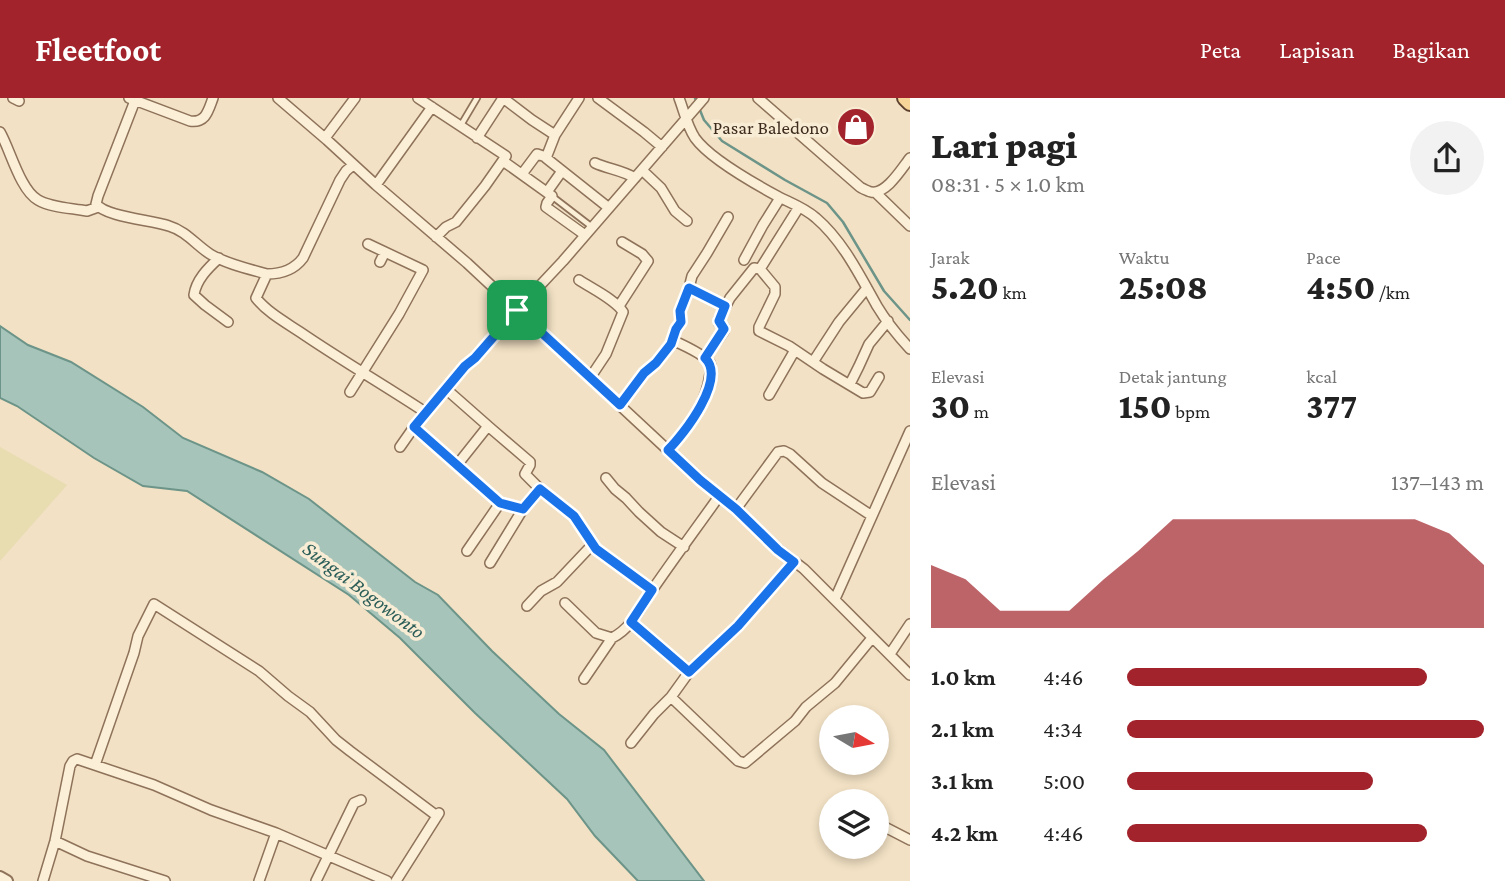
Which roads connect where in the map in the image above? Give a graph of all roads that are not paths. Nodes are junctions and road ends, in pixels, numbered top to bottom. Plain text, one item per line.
1 (212, 98) edge
2 (278, 98) edge
3 (355, 98) edge
4 (418, 98) edge
5 (477, 98) edge
6 (579, 98) edge
7 (598, 98) edge
8 (679, 98) edge
9 (758, 98) edge
10 (905, 98) edge
11 (134, 99) edge
12 (702, 100) edge
13 (910, 103) edge
14 (432, 107) junction
15 (688, 116) junction
16 (460, 126) junction
17 (0, 132) edge
18 (555, 135) junction
19 (325, 138) junction
20 (477, 138) junction
21 (662, 148) junction
22 (546, 157) junction
23 (910, 158) edge
24 (503, 161) junction
25 (595, 163) dead end
26 (353, 165) junction
27 (642, 170) junction
28 (562, 171) junction
29 (522, 174) junction
30 (635, 178) junction
31 (376, 185) junction
32 (876, 193) junction
33 (549, 194) junction
34 (780, 198) junction
35 (98, 206) junction
36 (799, 207) junction
37 (609, 208) junction
38 (728, 217) dead end
39 (687, 221) dead end
40 (910, 226) edge
41 (593, 227) junction
42 (586, 235) junction
43 (436, 237) junction
44 (622, 242) dead end
45 (368, 244) dead end
46 (385, 252) junction
47 (219, 258) junction
48 (744, 260) dead end
49 (380, 262) dead end
50 (760, 269) junction
51 (267, 274) junction
52 (579, 280) dead end
53 (689, 288) junction
54 (867, 288) junction
55 (619, 306) junction
56 (725, 306) junction
57 (517, 310) junction
58 (888, 321) junction
59 (228, 322) dead end
60 (672, 340) junction
61 (910, 349) edge
62 (795, 350) junction
63 (705, 358) junction
64 (813, 362) junction
65 (363, 372) junction
66 (590, 377) junction
67 (879, 377) dead end
68 (850, 384) junction
69 (446, 389) junction
70 (350, 392) dead end
71 (769, 395) dead end
72 (620, 405) junction
73 (425, 412) junction
74 (488, 426) junction
75 (414, 427) junction
76 (910, 431) edge
77 (400, 447) dead end
78 (668, 450) junction
79 (457, 466) junction
80 (606, 478) dead end
81 (540, 489) junction
82 (720, 495) junction
83 (500, 503) junction
84 (523, 509) junction
85 (736, 509) junction
86 (872, 516) junction
87 (592, 545) junction
88 (684, 547) junction
89 (467, 551) dead end
90 (794, 562) junction
91 (490, 563) dead end
92 (652, 590) junction
93 (835, 599) junction
94 (565, 603) dead end
95 (527, 606) dead end
96 (631, 622) junction
97 (910, 624) edge
98 (612, 638) junction
99 (872, 638) junction
100 (890, 654) junction
101 (689, 672) junction
102 (910, 675) edge
103 (584, 679) dead end
104 (671, 697) junction
105 (631, 743) dead end
106 (96, 765) junction
107 (361, 800) dead end
108 (889, 829) edge
109 (276, 833) junction
110 (910, 840) edge
111 (55, 841) junction
112 (329, 855) junction
113 (0, 877) edge
114 (7, 881) edge
115 (43, 881) edge
116 (164, 881) edge
117 (259, 881) edge
118 (316, 881) edge
119 (387, 881) edge
120 (396, 881) edge

1 - 11 street
2 - 19 street
3 - 19 street
4 - 14 street
5 - 16 lane
6 - 18 street
7 - 21 street
8 - 15 street
9 - 32 street
10 - 13 main road
11 - 35 street
12 - 15 street
14 - 16 street
14 - 31 street
15 - 21 street
15 - 34 street
16 - 20 street
17 - 35 street
18 - 20 street
18 - 22 street
19 - 26 street
20 - 24 street
21 - 27 street
22 - 28 street
22 - 29 street
23 - 32 street
24 - 29 street
24 - 43 street
25 - 30 street
26 - 31 street
26 - 51 street
27 - 30 street
27 - 39 street
28 - 33 street
28 - 37 street
29 - 33 street
30 - 37 street
31 - 43 street
32 - 40 street
33 - 41 lane
33 - 42 street
34 - 36 street
34 - 48 street
35 - 47 street
36 - 50 street
36 - 54 street
37 - 41 street
38 - 53 street
41 - 42 street
42 - 57 street
43 - 57 street
44 - 55 street
45 - 46 street
46 - 49 street
46 - 65 street
47 - 51 street
47 - 59 street
50 - 56 street
50 - 62 street
51 - 65 street
52 - 55 street
53 - 56 street
53 - 60 street
54 - 58 street
54 - 64 street
55 - 66 street
56 - 63 street
57 - 66 street
57 - 69 street
58 - 61 street
58 - 68 street
60 - 63 street
60 - 72 street
62 - 64 street
62 - 71 street
63 - 78 street
64 - 68 street
65 - 70 street
65 - 73 street
66 - 72 street
67 - 68 street
69 - 73 street
69 - 74 street
72 - 78 street
73 - 75 street
74 - 79 street
74 - 81 street
75 - 77 street
75 - 79 street
76 - 86 street
78 - 82 street
79 - 83 street
80 - 88 street
81 - 84 street
81 - 87 street
82 - 85 street
82 - 88 street
83 - 84 street
83 - 89 street
84 - 91 street
85 - 86 street
85 - 90 street
86 - 93 street
87 - 92 street
87 - 95 street
88 - 92 street
90 - 93 street
90 - 101 street
92 - 96 street
93 - 99 street
94 - 98 street
96 - 98 street
96 - 101 street
97 - 100 street
98 - 103 street
99 - 100 street
99 - 104 street
100 - 102 street
101 - 104 street
104 - 105 street
106 - 109 street
106 - 111 street
106 - 120 street
107 - 112 street
108 - 110 street
109 - 112 street
109 - 117 street
111 - 115 street
111 - 116 street
112 - 118 street
112 - 119 street
113 - 114 street

